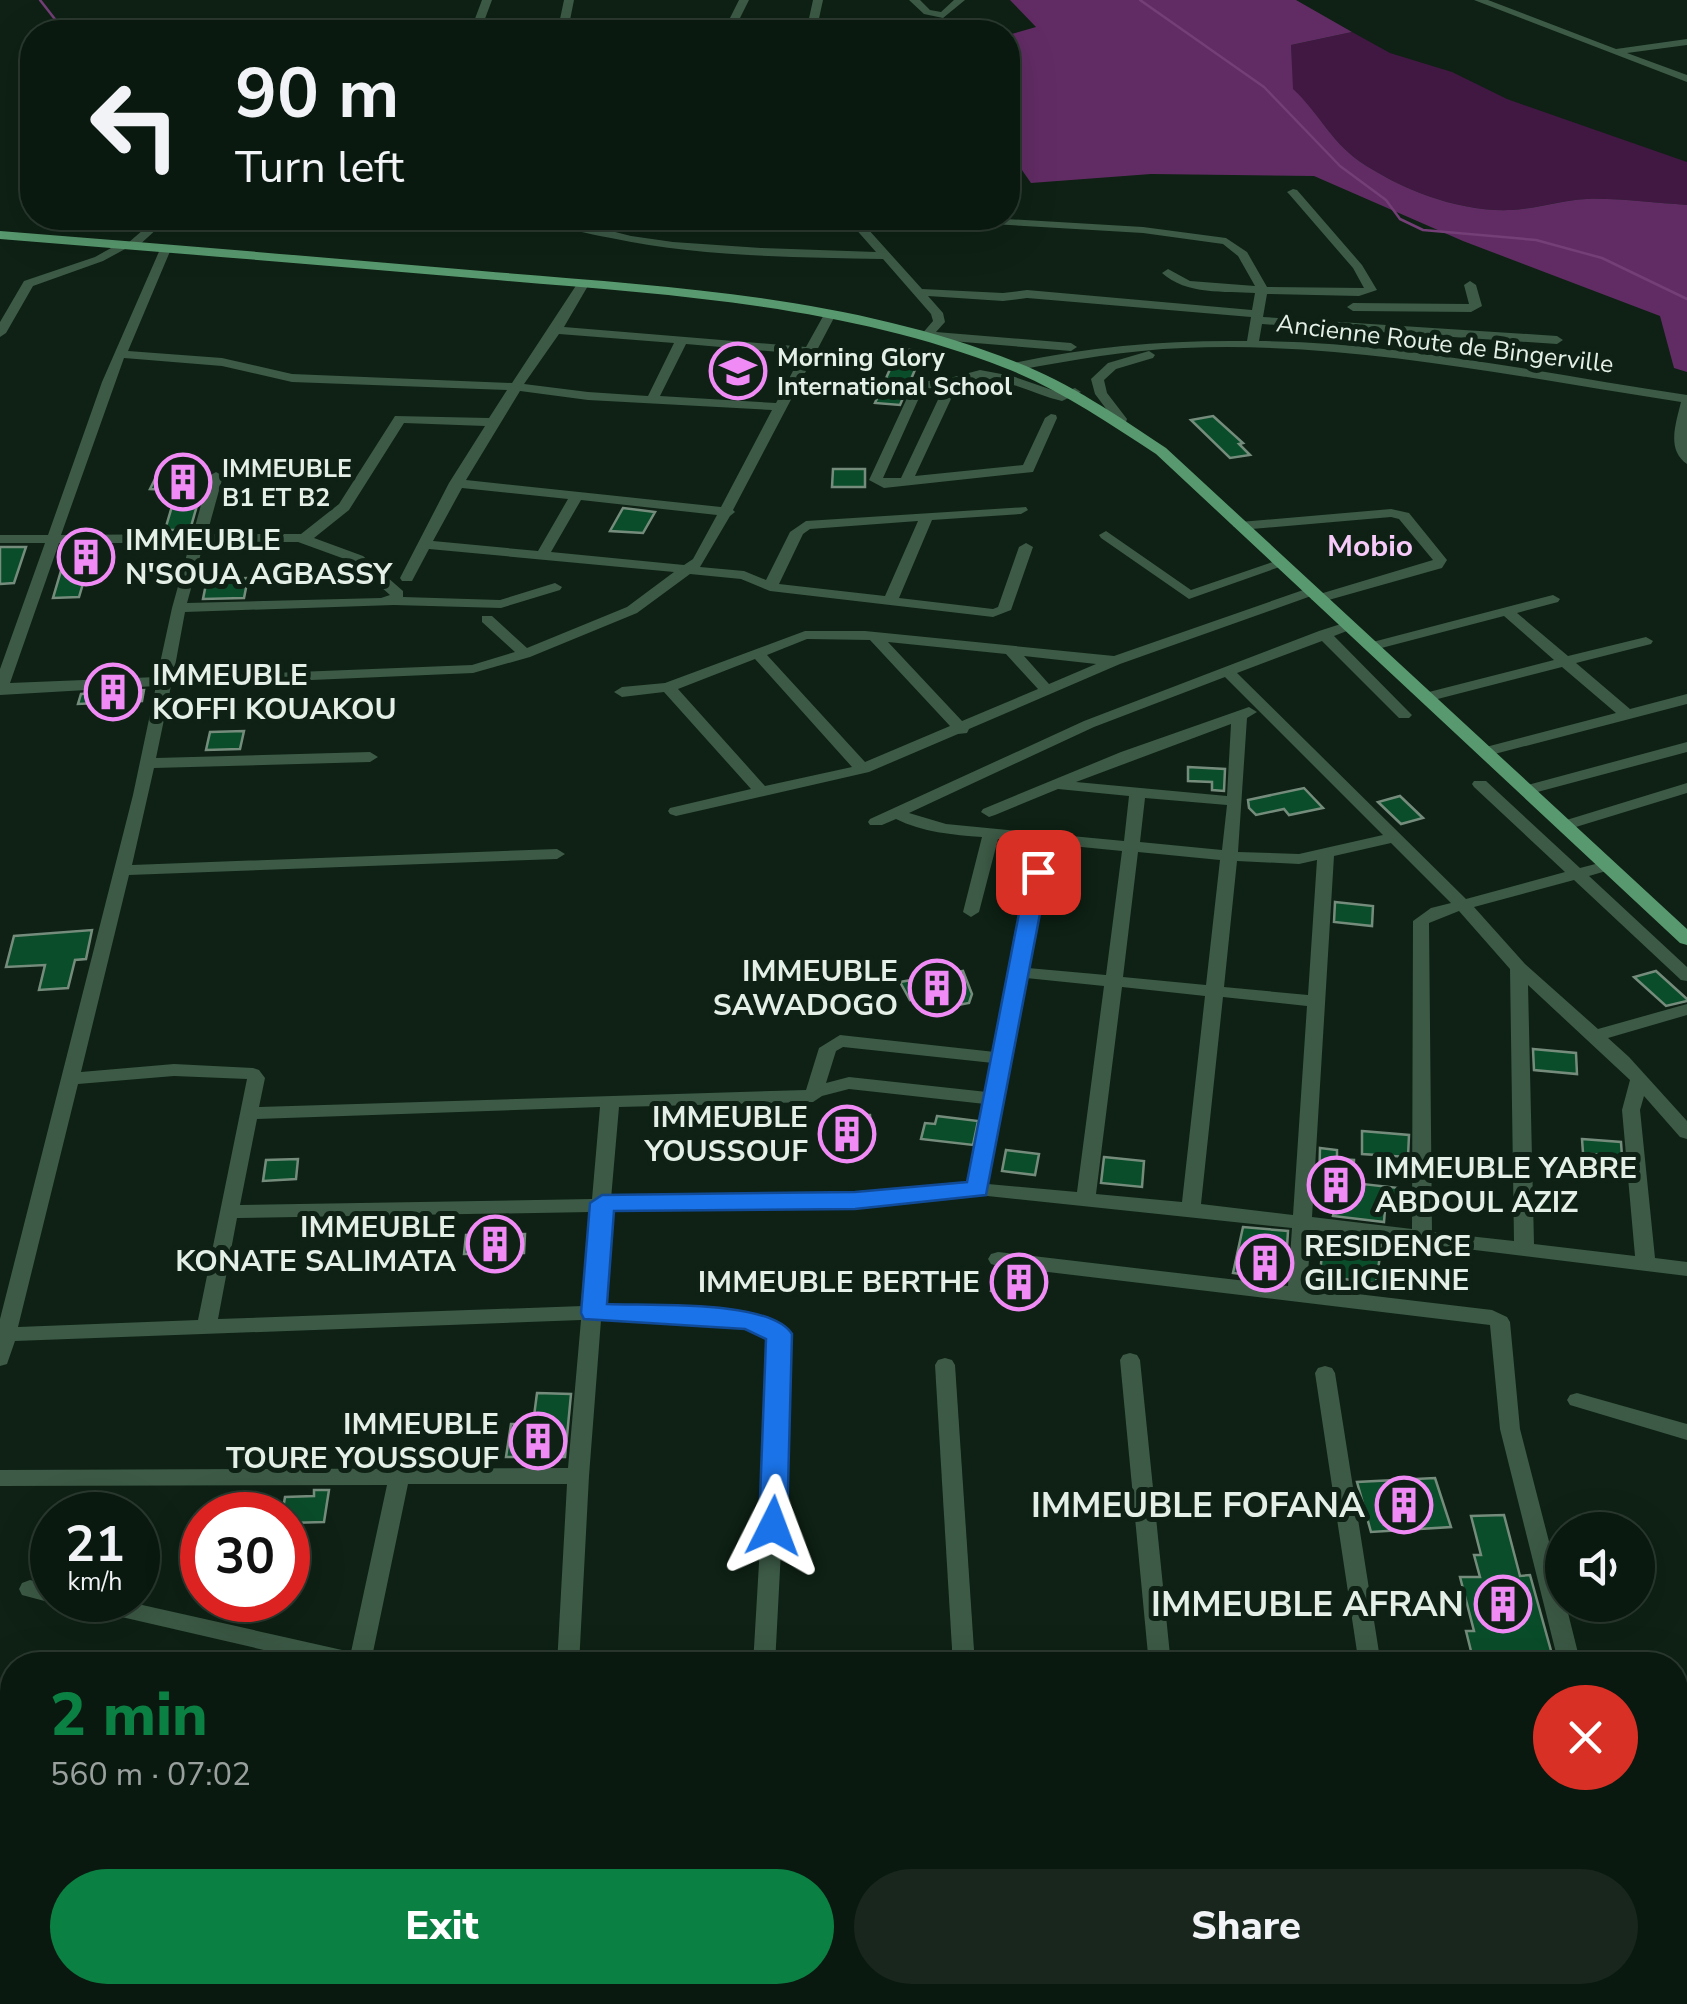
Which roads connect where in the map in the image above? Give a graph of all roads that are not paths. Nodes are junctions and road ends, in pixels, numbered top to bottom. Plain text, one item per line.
1 (914, 0) edge
2 (960, 0) edge
3 (1480, 0) edge
4 (1687, 42) edge
5 (1618, 51) junction
6 (1687, 64) edge
7 (1662, 68) junction
8 (1687, 79) edge
9 (1293, 192) dead end
10 (1020, 223) edge
11 (148, 230) edge
12 (626, 230) edge
13 (863, 230) edge
14 (0, 235) edge
15 (128, 246) junction
16 (165, 249) junction
17 (888, 256) junction
18 (1168, 273) dead end
19 (584, 284) junction
20 (1470, 285) dead end
21 (1262, 288) junction
22 (918, 292) junction
23 (1351, 300) junction
24 (830, 314) junction
25 (1256, 317) junction
26 (1359, 326) junction
27 (559, 330) junction
28 (0, 333) edge
29 (927, 335) junction
30 (682, 339) junction
31 (1557, 340) dead end
32 (1252, 345) junction
33 (809, 350) junction
34 (1147, 351) junction
35 (119, 354) junction
36 (1026, 369) junction
37 (953, 382) junction
38 (520, 387) junction
39 (1075, 392) junction
40 (653, 398) junction
41 (1687, 403) edge
42 (782, 407) junction
43 (1051, 418) dead end
44 (1121, 419) junction
45 (494, 422) junction
46 (1683, 443) edge
47 (1687, 460) edge
48 (216, 476) dead end
49 (906, 481) junction
50 (456, 482) junction
51 (577, 495) junction
52 (1021, 510) dead end
53 (728, 512) junction
54 (926, 519) junction
55 (1240, 526) junction
56 (1106, 535) dead end
57 (201, 538) junction
58 (0, 539) edge
59 (304, 539) junction
60 (53, 542) junction
61 (425, 544) junction
62 (1026, 547) dead end
63 (542, 556) junction
64 (1281, 564) junction
65 (688, 571) junction
66 (407, 578) dead end
67 (555, 587) dead end
68 (770, 587) junction
69 (1314, 596) junction
70 (1553, 599) dead end
71 (394, 601) junction
72 (890, 601) junction
73 (179, 608) junction
74 (1506, 612) junction
75 (487, 620) dead end
76 (1347, 626) junction
77 (1324, 634) junction
78 (875, 637) junction
79 (1646, 641) dead end
80 (1370, 647) junction
81 (1011, 651) junction
82 (525, 654) junction
83 (758, 654) junction
84 (1115, 662) junction
85 (1566, 662) junction
86 (1226, 670) junction
87 (165, 682) junction
88 (668, 687) junction
89 (0, 689) edge
90 (1048, 691) junction
91 (622, 692) dead end
92 (1426, 697) junction
93 (1687, 699) edge
94 (1263, 707) junction
95 (1626, 714) junction
96 (1239, 715) junction
97 (1404, 715) dead end
98 (962, 730) junction
99 (1687, 747) edge
100 (1487, 750) junction
101 (370, 756) dead end
102 (148, 763) junction
103 (863, 769) junction
104 (1054, 784) junction
105 (1480, 784) dead end
106 (1687, 788) edge
107 (1530, 789) junction
108 (1138, 791) junction
109 (763, 794) junction
110 (1234, 801) junction
111 (676, 811) dead end
112 (898, 812) junction
113 (990, 812) dead end
114 (876, 822) dead end
115 (1566, 825) junction
116 (991, 833) junction
117 (1396, 837) junction
118 (1044, 839) junction
119 (1134, 845) junction
120 (1326, 853) junction
121 (557, 854) dead end
122 (1227, 854) junction
123 (1607, 866) junction
124 (122, 870) junction
125 (1576, 874) junction
126 (1464, 905) junction
127 (971, 912) dead end
128 (1687, 939) edge
129 (1519, 968) junction
130 (1018, 972) junction
131 (1687, 976) edge
132 (1114, 981) junction
133 (1214, 992) junction
134 (1316, 1001) junction
135 (1687, 1008) edge
136 (1594, 1036) junction
137 (1001, 1058) junction
138 (68, 1079) junction
139 (1638, 1082) junction
140 (815, 1092) junction
141 (994, 1099) junction
142 (610, 1101) junction
143 (1687, 1104) edge
144 (1664, 1110) junction
145 (249, 1114) junction
146 (1687, 1133) edge
147 (978, 1189) junction
148 (1086, 1199) junction
149 (602, 1203) junction
150 (1192, 1208) junction
151 (229, 1212) junction
152 (1303, 1222) junction
153 (1422, 1236) junction
154 (1524, 1250) junction
155 (998, 1259) dead end
156 (1646, 1264) junction
157 (1687, 1269) edge
158 (1297, 1296) junction
159 (594, 1313) junction
160 (207, 1325) junction
161 (8, 1334) junction
162 (0, 1359) edge
163 (1130, 1360) dead end
164 (945, 1366) dead end
165 (1325, 1373) dead end
166 (1577, 1400) dead end
167 (1687, 1432) edge
168 (578, 1476) junction
169 (0, 1478) edge
170 (399, 1478) junction
171 (160, 1618) edge
172 (310, 1652) edge
173 (364, 1652) edge
174 (569, 1652) edge
175 (765, 1652) edge
176 (963, 1652) edge
177 (1159, 1652) edge
178 (1368, 1652) edge
179 (1567, 1652) edge

1 - 2 street
3 - 5 street
4 - 5 street
5 - 7 street
6 - 7 street
7 - 8 street
9 - 23 street
10 - 21 street
11 - 15 street
12 - 17 street
13 - 17 street
14 - 15 main road
15 - 16 main road
15 - 28 street
16 - 19 main road
16 - 35 street
17 - 22 street
18 - 21 street
19 - 24 main road
19 - 27 street
20 - 23 street
21 - 23 street
21 - 25 street
22 - 25 street
22 - 29 street
23 - 26 street
24 - 29 main road
24 - 33 street
25 - 26 street
25 - 32 street
26 - 31 street
27 - 30 street
27 - 38 street
29 - 34 street
29 - 36 main road
30 - 33 street
30 - 40 street
32 - 34 street, Ancienne Route de Bingerville
32 - 41 street, Ancienne Route de Bingerville
33 - 42 street
34 - 36 street, Ancienne Route de Bingerville
34 - 41 street, Ancienne Route de Bingerville
34 - 44 street
35 - 38 street
35 - 60 street
36 - 39 main road
37 - 39 street
37 - 49 street
37 - 49 street
38 - 40 street
38 - 45 street
39 - 44 main road
40 - 42 street
41 - 46 street
42 - 53 street
43 - 49 street
44 - 55 main road
45 - 50 street
45 - 59 street
46 - 47 street
48 - 57 street
50 - 51 street
50 - 61 street
51 - 53 street
51 - 63 street
52 - 54 street
53 - 65 street
54 - 68 street
54 - 72 street
55 - 64 main road
55 - 69 street
56 - 64 street
57 - 59 street
57 - 60 street
57 - 73 street
58 - 60 street
59 - 71 street
60 - 89 street
61 - 63 street
61 - 66 street
62 - 72 street
63 - 65 street
64 - 69 main road
65 - 68 street
65 - 82 street
67 - 71 street
68 - 72 street
69 - 76 main road
69 - 84 street
70 - 74 street
71 - 73 street
73 - 87 street
74 - 80 street
74 - 85 street
75 - 82 street
76 - 77 street
76 - 80 main road
77 - 86 street
77 - 97 street
78 - 81 street
78 - 83 street
78 - 98 street
79 - 85 street
80 - 92 main road
81 - 84 street
81 - 90 street
82 - 87 street
83 - 88 street
83 - 103 street
84 - 90 street
85 - 92 street
85 - 95 street
86 - 94 street
86 - 112 street
87 - 89 street
87 - 102 street
88 - 91 street
88 - 109 street
90 - 98 street
92 - 100 main road
93 - 95 street
94 - 96 street
94 - 117 street
95 - 100 street
96 - 104 street
96 - 110 street
98 - 103 street
99 - 107 street
100 - 107 main road
101 - 102 street
102 - 124 street
103 - 109 street
104 - 108 street
104 - 113 street
105 - 125 street
106 - 115 street
107 - 115 main road
108 - 110 street
108 - 119 street
109 - 111 street
110 - 122 street
112 - 114 street
112 - 116 street
115 - 123 main road
116 - 118 street
116 - 127 street
117 - 120 street
117 - 126 street
118 - 119 street
118 - 130 street
119 - 122 street
119 - 132 street
120 - 122 street
120 - 134 street
121 - 124 street
122 - 133 street
123 - 125 street
123 - 128 main road
124 - 138 street
125 - 126 street
125 - 131 street
126 - 129 street
126 - 153 street
129 - 136 street
129 - 154 street
130 - 132 street
130 - 137 street
132 - 133 street
132 - 148 street
133 - 134 street
133 - 150 street
134 - 152 street
135 - 136 street
136 - 139 street
137 - 140 street
137 - 141 street
138 - 145 street
138 - 161 street
139 - 144 street
139 - 156 street
140 - 141 street
140 - 142 street
141 - 147 street
142 - 145 street
142 - 149 street
143 - 144 street
144 - 146 street
145 - 151 street
147 - 148 street
147 - 149 street
148 - 150 street
149 - 151 street
149 - 159 street
150 - 152 street
151 - 160 street
152 - 153 street
152 - 158 street
153 - 154 street
154 - 156 street
155 - 158 street
156 - 157 street
158 - 179 street
159 - 160 street
159 - 168 street
159 - 175 street
160 - 161 street
161 - 162 street
163 - 177 street
164 - 176 street
165 - 178 street
166 - 167 street
168 - 170 street
168 - 174 street
169 - 170 street
170 - 173 street
171 - 172 street

